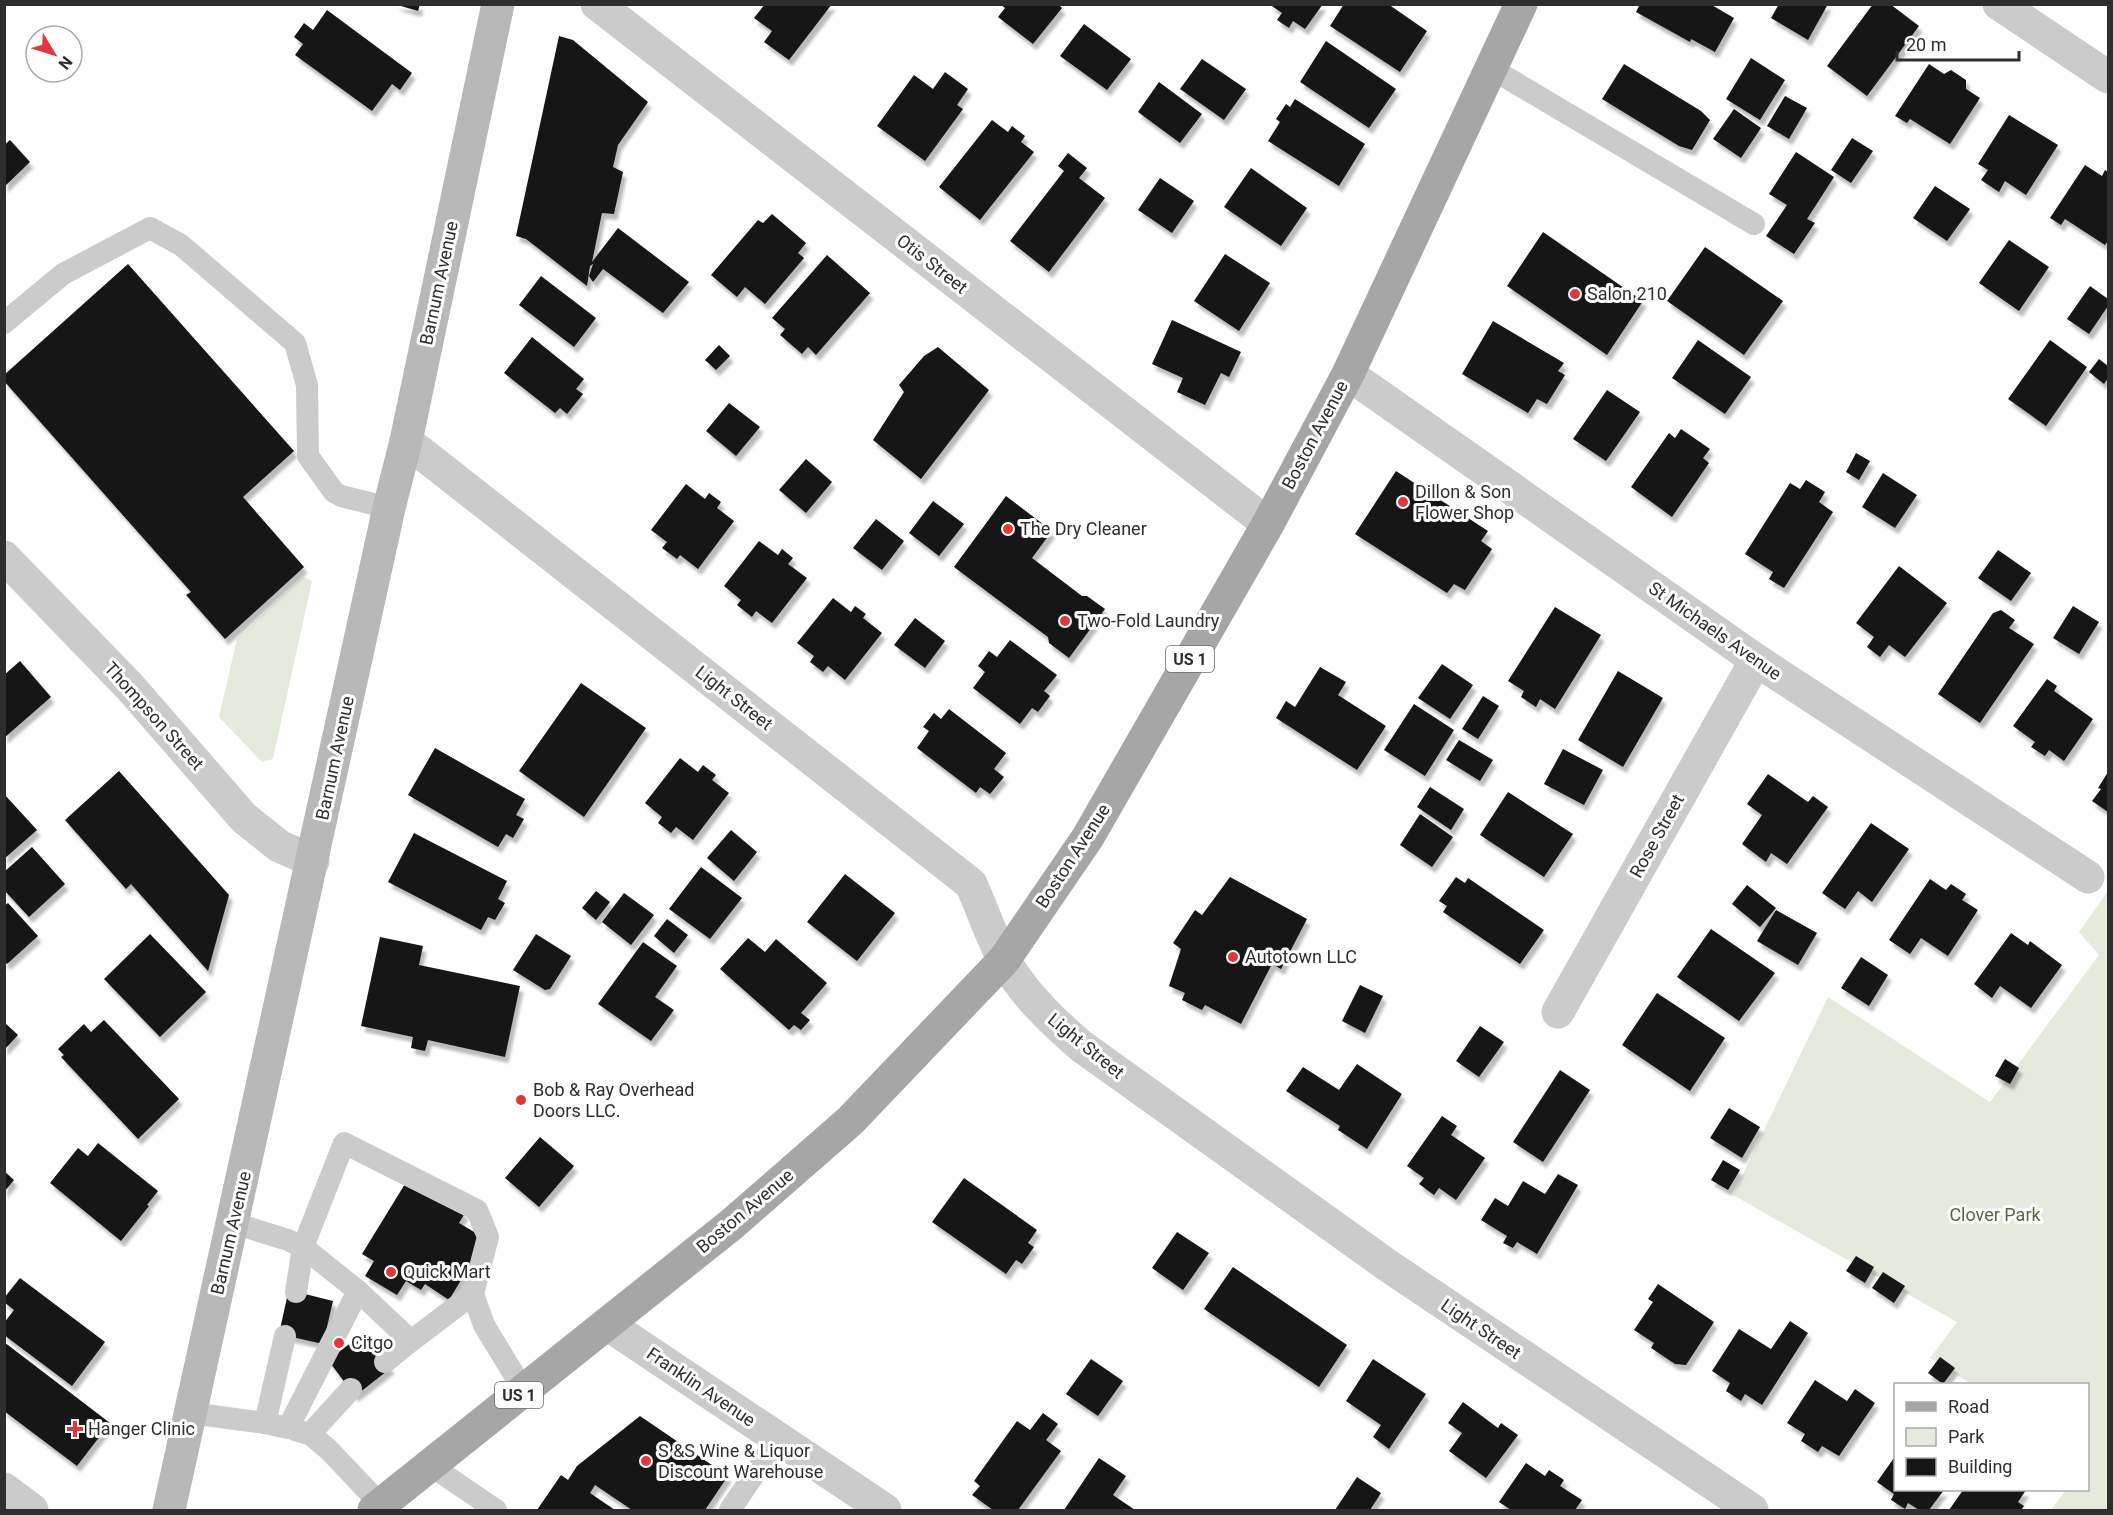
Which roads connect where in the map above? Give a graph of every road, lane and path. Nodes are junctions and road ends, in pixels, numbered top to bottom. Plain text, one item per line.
1 (498, 4) edge
2 (597, 4) edge
3 (2000, 4) edge
4 (1513, 8) edge
5 (1492, 69) junction
6 (2109, 77) edge
7 (1754, 224) dead end
8 (4, 323) edge
9 (1348, 374) junction
10 (406, 441) junction
11 (389, 508) junction
12 (1268, 524) junction
13 (4, 557) edge
14 (1756, 660) junction
15 (313, 861) junction
16 (2088, 877) dead end
17 (1004, 960) junction
18 (1558, 1012) dead end
19 (233, 1223) junction
20 (303, 1246) junction
21 (358, 1291) junction
22 (296, 1292) dead end
23 (473, 1294) junction
24 (607, 1324) junction
25 (285, 1336) dead end
26 (411, 1341) junction
27 (385, 1362) dead end
28 (351, 1389) dead end
29 (524, 1391) junction
30 (191, 1413) junction
31 (265, 1423) junction
32 (288, 1428) junction
33 (310, 1434) junction
34 (778, 1439) junction
35 (430, 1465) junction
36 (4, 1489) edge
37 (381, 1509) edge
38 (32, 1510) edge
39 (169, 1510) edge
40 (496, 1510) edge
41 (730, 1510) edge
42 (885, 1510) edge
43 (1752, 1510) edge

1 - 10 main road, Barnum Avenue
2 - 12 street, Otis Street
3 - 6 street
4 - 5 main road, Boston Avenue / US 1
5 - 7 lane
5 - 9 main road, Boston Avenue / US 1
8 - 11 lane
9 - 12 main road, Boston Avenue / US 1
9 - 14 street, St Michaels Avenue
10 - 11 main road, Barnum Avenue
10 - 17 street, Light Street
11 - 15 main road, Barnum Avenue
12 - 17 main road, Boston Avenue / US 1
13 - 15 street, Thompson Street
14 - 16 street, St Michaels Avenue
14 - 18 street, Rose Street
15 - 19 main road, Barnum Avenue
17 - 24 main road, Boston Avenue / US 1
17 - 43 street, Light Street
19 - 20 lane
19 - 30 main road, Barnum Avenue
20 - 21 lane
20 - 22 lane
20 - 23 lane
21 - 26 lane
21 - 32 lane
23 - 26 lane
23 - 29 lane
24 - 29 main road, Boston Avenue / US 1
24 - 34 street, Franklin Avenue
25 - 31 lane
26 - 27 lane
28 - 33 lane
29 - 35 main road, Boston Avenue / US 1
30 - 31 lane
30 - 39 main road, Barnum Avenue
31 - 32 lane
32 - 33 lane
33 - 37 lane
34 - 41 lane
34 - 42 street, Franklin Avenue
35 - 37 main road, Boston Avenue / US 1
35 - 40 lane
36 - 38 street

